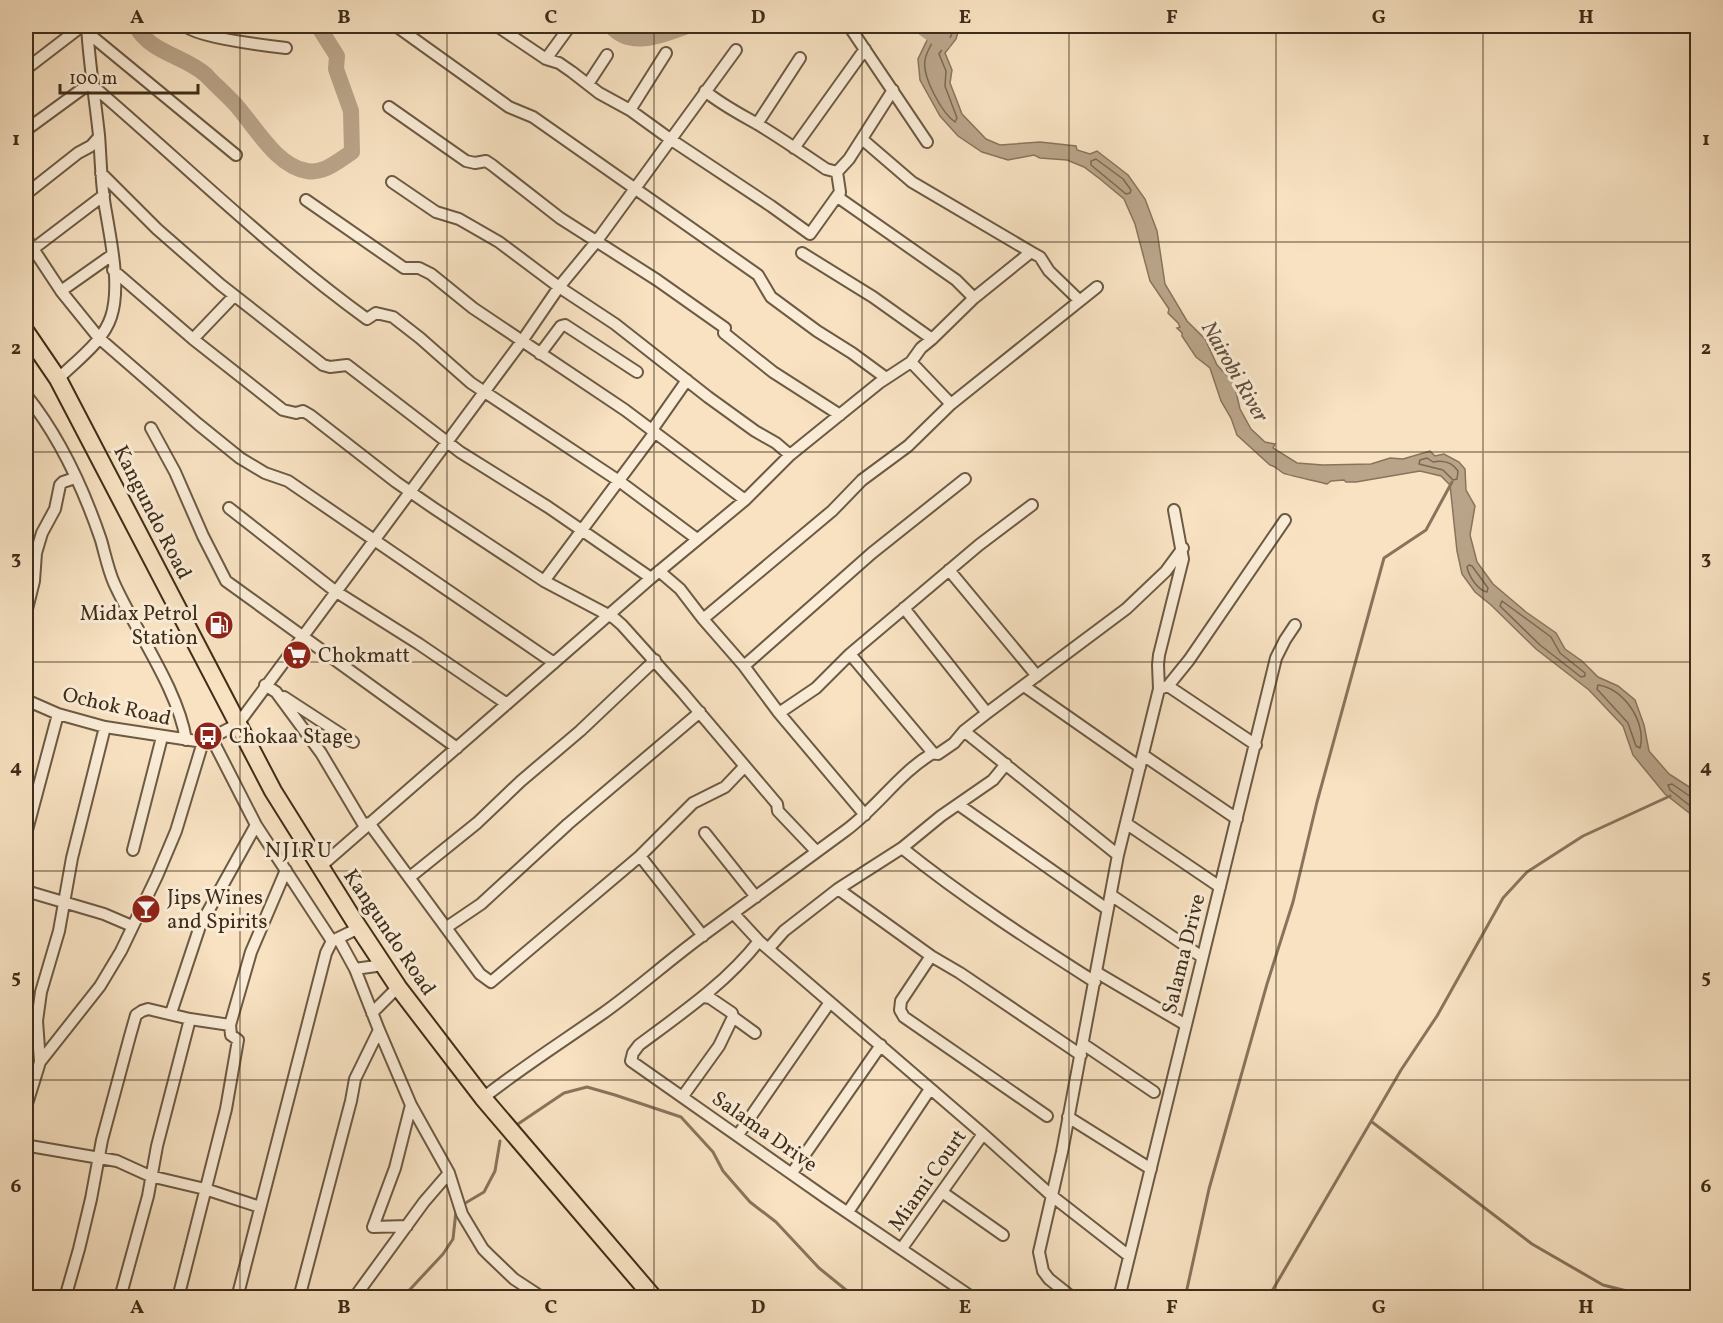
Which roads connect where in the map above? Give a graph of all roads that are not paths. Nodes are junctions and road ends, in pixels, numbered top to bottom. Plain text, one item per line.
1 (186, 26) edge
2 (396, 26) edge
3 (570, 26) edge
4 (849, 26) edge
5 (86, 28) edge
6 (505, 28) edge
7 (286, 48) dead end
8 (736, 50) dead end
9 (865, 50) junction
10 (666, 53) dead end
11 (607, 55) dead end
12 (800, 58) dead end
13 (546, 59) junction
14 (26, 69) edge
15 (93, 83) junction
16 (588, 84) junction
17 (893, 90) junction
18 (705, 91) junction
19 (389, 107) dead end
20 (630, 110) junction
21 (756, 124) junction
22 (26, 130) edge
23 (99, 137) junction
24 (670, 139) junction
25 (862, 139) junction
26 (927, 142) dead end
27 (794, 148) junction
28 (236, 155) dead end
29 (837, 172) junction
30 (101, 173) junction
31 (392, 182) dead end
32 (633, 189) junction
33 (840, 192) junction
34 (26, 194) edge
35 (104, 195) junction
36 (306, 200) dead end
37 (26, 238) edge
38 (596, 242) junction
39 (33, 249) junction
40 (1031, 252) junction
41 (802, 253) dead end
42 (112, 255) junction
43 (113, 270) junction
44 (559, 287) junction
45 (1096, 287) dead end
46 (61, 291) junction
47 (234, 296) junction
48 (974, 298) junction
49 (1079, 300) junction
50 (26, 332) edge
51 (99, 338) junction
52 (193, 339) junction
53 (932, 339) junction
54 (522, 341) junction
55 (540, 354) junction
56 (911, 362) junction
57 (637, 372) dead end
58 (886, 378) junction
59 (58, 379) junction
60 (687, 380) junction
61 (484, 391) junction
62 (26, 395) edge
63 (951, 404) junction
64 (840, 415) junction
65 (151, 428) dead end
66 (653, 431) junction
67 (446, 442) junction
68 (790, 455) junction
69 (75, 478) junction
70 (965, 479) dead end
71 (619, 481) junction
72 (409, 491) junction
73 (746, 500) junction
74 (1032, 505) dead end
75 (229, 508) dead end
76 (1174, 510) dead end
77 (1285, 520) dead end
78 (581, 530) junction
79 (698, 539) junction
80 (373, 540) junction
81 (1183, 548) junction
82 (949, 570) junction
83 (655, 574) junction
84 (544, 581) junction
85 (335, 591) junction
86 (904, 608) junction
87 (26, 613) edge
88 (607, 616) junction
89 (703, 619) junction
90 (1295, 625) dead end
91 (302, 635) junction
92 (850, 654) junction
93 (655, 660) junction
94 (554, 663) junction
95 (744, 666) junction
96 (1037, 676) junction
97 (265, 685) junction
98 (1024, 686) junction
99 (1164, 687) junction
100 (276, 692) junction
101 (26, 700) edge
102 (507, 704) junction
103 (700, 712) junction
104 (779, 713) junction
105 (987, 713) junction
106 (58, 714) junction
107 (238, 724) junction
108 (105, 727) junction
109 (964, 731) junction
110 (162, 737) junction
111 (186, 740) junction
112 (207, 740) junction
113 (353, 742) dead end
114 (1256, 745) junction
115 (457, 748) junction
116 (933, 753) junction
117 (1143, 755) junction
118 (1006, 764) junction
119 (745, 766) junction
120 (1140, 767) junction
121 (959, 805) junction
122 (865, 815) junction
123 (1237, 819) junction
124 (1127, 824) junction
125 (256, 825) junction
126 (367, 825) junction
127 (705, 833) dead end
128 (26, 834) edge
129 (902, 848) junction
130 (134, 850) dead end
131 (816, 850) junction
132 (1118, 855) junction
133 (640, 856) junction
134 (320, 867) junction
135 (286, 870) junction
136 (410, 877) junction
137 (1220, 887) junction
138 (838, 889) junction
139 (26, 891) edge
140 (1111, 895) junction
141 (756, 897) junction
142 (64, 903) junction
143 (1107, 909) junction
144 (734, 914) junction
145 (132, 926) junction
146 (447, 927) junction
147 (359, 928) junction
148 (703, 936) junction
149 (335, 940) junction
150 (764, 945) junction
151 (931, 956) junction
152 (1202, 957) junction
153 (383, 965) junction
154 (355, 969) junction
155 (1095, 977) junction
156 (398, 987) junction
157 (704, 997) junction
158 (831, 1002) junction
159 (171, 1013) junction
160 (372, 1013) junction
161 (733, 1017) junction
162 (190, 1019) junction
163 (230, 1025) junction
164 (1186, 1025) junction
165 (379, 1030) junction
166 (755, 1034) dead end
167 (881, 1046) junction
168 (1082, 1050) junction
169 (40, 1062) junction
170 (930, 1089) junction
171 (1154, 1092) dead end
172 (683, 1096) junction
173 (483, 1098) junction
174 (411, 1105) junction
175 (26, 1107) edge
176 (1047, 1116) dead end
177 (1068, 1117) junction
178 (983, 1134) junction
179 (738, 1135) junction
180 (26, 1149) edge
181 (99, 1157) junction
182 (1151, 1169) junction
183 (449, 1173) junction
184 (792, 1173) junction
185 (150, 1176) junction
186 (205, 1189) junction
187 (942, 1192) junction
188 (1052, 1196) junction
189 (260, 1207) junction
190 (848, 1212) junction
191 (406, 1226) junction
192 (1003, 1235) dead end
193 (902, 1248) junction
194 (1129, 1256) junction
195 (65, 1298) edge
196 (120, 1298) edge
197 (178, 1298) edge
198 (237, 1298) edge
199 (299, 1298) edge
200 (354, 1298) edge
201 (543, 1298) edge
202 (654, 1298) edge
203 (973, 1298) edge
204 (1073, 1298) edge
205 (1119, 1298) edge

1 - 7 street
2 - 32 street
3 - 13 street
4 - 9 street
5 - 14 street
5 - 15 street
5 - 28 street
6 - 13 street
8 - 18 street
9 - 17 street
9 - 27 street
10 - 20 street
11 - 16 street
12 - 21 street
13 - 16 street
15 - 22 street
15 - 23 street
15 - 61 street
16 - 20 street
17 - 25 street
17 - 26 street
18 - 21 street
18 - 24 street
19 - 38 street
20 - 24 street
21 - 27 street
23 - 30 street
23 - 34 street
24 - 32 street
24 - 33 street
25 - 29 street
25 - 40 street
27 - 29 street
29 - 33 street
30 - 35 street
30 - 47 street
31 - 44 street
32 - 38 street
32 - 58 street
33 - 48 street
35 - 39 street
35 - 42 street
36 - 54 street
37 - 39 street
38 - 44 street
38 - 64 street
39 - 46 street
40 - 48 street
40 - 49 street
41 - 53 street
42 - 43 street
42 - 46 street
43 - 51 street
43 - 52 street
44 - 54 street
44 - 60 street
45 - 49 street
46 - 51 street
47 - 52 street
47 - 67 street
48 - 53 street
49 - 63 street
50 - 59 highway, Kangundo Road
51 - 59 street
51 - 80 street
52 - 72 street
53 - 56 street
54 - 55 street
54 - 61 street
55 - 57 street
55 - 66 street
56 - 58 street
56 - 63 street
58 - 64 street
59 - 107 highway, Kangundo Road
60 - 66 street
60 - 68 street
61 - 67 street
61 - 71 street
62 - 69 street
63 - 89 street
64 - 68 street
65 - 91 street
66 - 71 street
66 - 73 street
67 - 72 street
67 - 78 street
68 - 73 street
69 - 87 street
69 - 111 street
70 - 95 street
71 - 78 street
71 - 79 street
72 - 80 street
72 - 84 street
73 - 79 street
74 - 82 street
75 - 85 street
76 - 81 street
77 - 99 street
78 - 83 street
78 - 84 street
79 - 83 street
80 - 85 street
80 - 94 street
81 - 96 street
81 - 99 street
82 - 86 street
82 - 96 street
83 - 88 street
83 - 89 street
84 - 88 street
85 - 91 street
85 - 102 street
86 - 92 street
86 - 105 street
88 - 93 street
88 - 94 street
89 - 95 street
90 - 114 street, Salama Drive
91 - 97 street
91 - 115 street
92 - 104 street
92 - 116 street
93 - 103 street
93 - 136 street
94 - 102 street
95 - 104 street
96 - 98 street
97 - 100 street
97 - 107 street
98 - 105 street
98 - 120 street
99 - 114 street
99 - 117 street
100 - 113 street
100 - 126 street
101 - 106 street, Ochok Road
102 - 115 street
103 - 119 street
103 - 146 street
104 - 122 street
105 - 109 street
106 - 108 street, Ochok Road
106 - 128 street
107 - 112 street
107 - 134 highway, Kangundo Road
108 - 110 street, Ochok Road
108 - 142 street
109 - 116 street
109 - 118 street
110 - 111 street, Ochok Road
110 - 130 street
111 - 112 street, Ochok Road
112 - 125 street
112 - 145 street
114 - 123 street, Salama Drive
115 - 126 street
116 - 122 street
117 - 120 street
117 - 123 street
118 - 121 street
118 - 132 street
119 - 131 street
119 - 133 street
120 - 124 street
121 - 129 street
121 - 143 street
122 - 131 street
123 - 137 street, Salama Drive
124 - 132 street
124 - 137 street
125 - 135 street
125 - 159 street
126 - 134 street
126 - 136 street
127 - 141 street
129 - 138 street
129 - 155 street
131 - 141 street
132 - 140 street
133 - 146 street
133 - 148 street
134 - 147 highway, Kangundo Road
135 - 149 street
135 - 163 street
136 - 146 street
137 - 152 street, Salama Drive
138 - 150 street
138 - 151 street
139 - 142 street
140 - 143 street
140 - 152 street
141 - 144 street
142 - 145 street
142 - 169 street
143 - 155 street
144 - 148 street
144 - 150 street
145 - 169 street
147 - 149 street
147 - 153 highway, Kangundo Road
148 - 173 street
149 - 154 street
149 - 189 street
150 - 157 street
150 - 158 street
151 - 168 street
151 - 176 street
152 - 164 street, Salama Drive
153 - 154 street
153 - 156 highway, Kangundo Road
154 - 160 street
155 - 164 street
155 - 168 street
156 - 160 street
156 - 173 highway, Kangundo Road
157 - 161 street
157 - 172 street, Salama Drive
158 - 167 street
158 - 179 street
159 - 162 street
159 - 181 street
160 - 165 street
161 - 166 street
161 - 172 street
162 - 163 street
162 - 185 street
163 - 186 street
164 - 182 street, Salama Drive
165 - 174 street
165 - 199 street
167 - 170 street
167 - 184 street
168 - 171 street
168 - 177 street
169 - 175 street
170 - 178 street
170 - 190 street
172 - 179 street, Salama Drive
173 - 202 highway, Kangundo Road
174 - 183 street
174 - 191 street
177 - 182 street
177 - 188 street
178 - 187 street, Miami Court
178 - 188 street
179 - 184 street, Salama Drive
180 - 181 street
181 - 185 street
181 - 195 street
182 - 194 street, Salama Drive
183 - 191 street
183 - 201 street
184 - 190 street, Salama Drive
185 - 186 street
185 - 196 street
186 - 189 street
186 - 197 street
187 - 192 street
187 - 193 street, Miami Court
188 - 194 street
188 - 204 street
189 - 198 street
190 - 193 street, Salama Drive
191 - 200 street
193 - 203 street, Salama Drive
194 - 205 street, Salama Drive

